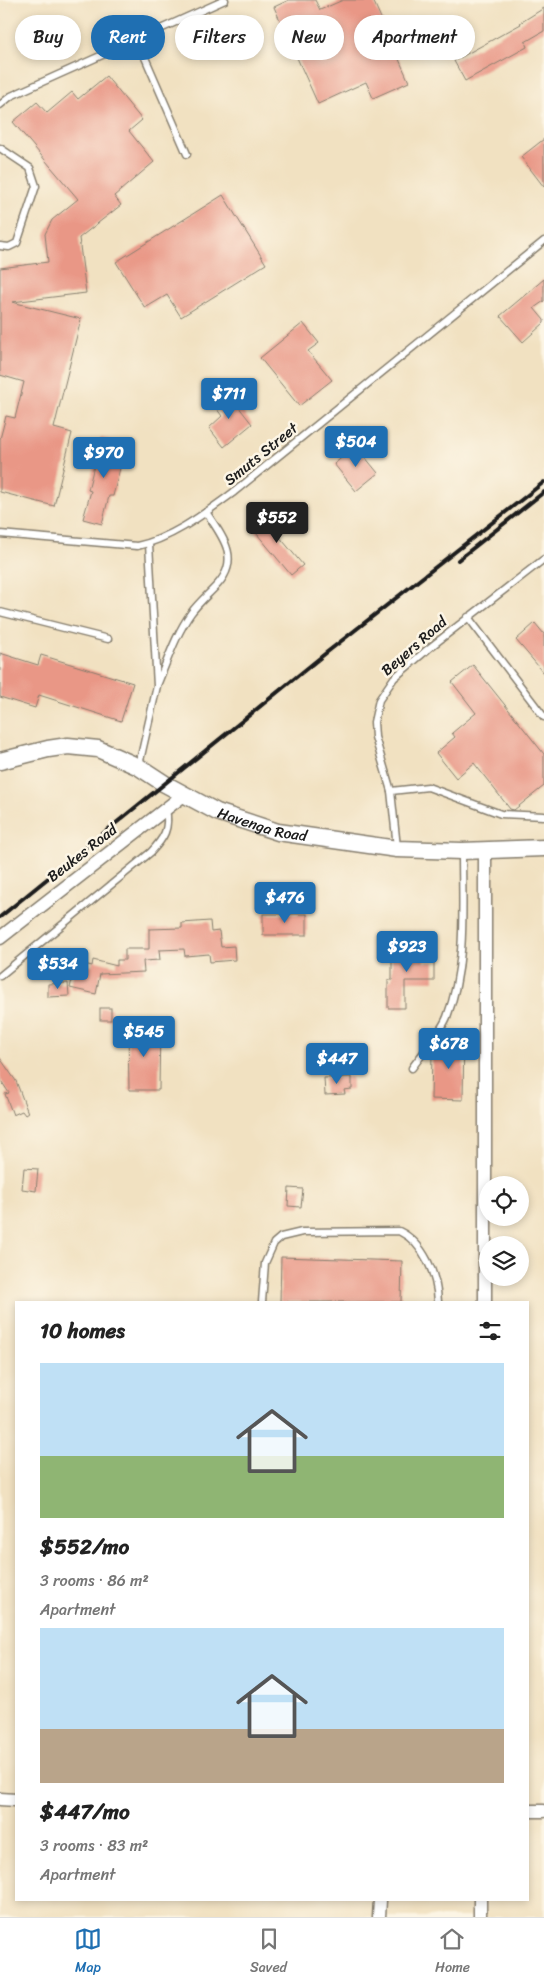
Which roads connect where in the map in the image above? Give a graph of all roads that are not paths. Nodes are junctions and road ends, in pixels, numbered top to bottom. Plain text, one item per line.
1 (225, 0) edge
2 (165, 27) edge
3 (91, 60) edge
4 (146, 60) edge
5 (1, 103) edge
6 (0, 148) edge
7 (187, 154) dead end
8 (544, 242) edge
9 (0, 246) edge
10 (206, 512) junction
11 (0, 534) edge
12 (149, 544) junction
13 (544, 559) edge
14 (0, 612) edge
15 (468, 617) junction
16 (108, 639) dead end
17 (157, 686) junction
18 (543, 713) edge
19 (0, 761) edge
20 (139, 767) junction
21 (391, 791) junction
22 (186, 794) junction
23 (166, 808) junction
24 (544, 816) edge
25 (544, 848) edge
26 (397, 849) junction
27 (462, 850) junction
28 (485, 850) junction
29 (0, 938) edge
30 (0, 976) edge
31 (412, 1068) dead end
32 (262, 1301) edge
33 (438, 1301) edge
34 (485, 1301) edge
35 (0, 1799) edge
36 (15, 1800) edge
37 (529, 1811) edge
38 (544, 1811) edge
39 (380, 1901) edge
40 (480, 1901) edge
41 (379, 1917) edge
42 (480, 1917) edge

1 - 2 lane
3 - 5 lane
4 - 7 lane
6 - 9 lane
8 - 10 lane, Smuts Street
10 - 12 lane, Smuts Street
10 - 17 lane
11 - 12 lane, Smuts Street
12 - 17 lane
13 - 15 lane, Beyers Road
14 - 16 lane
15 - 18 lane
15 - 21 lane, Beyers Road
17 - 20 lane
19 - 20 street, Havenga Road
20 - 22 street, Havenga Road
21 - 24 lane
21 - 26 lane, Beyers Road
22 - 23 street, Beukes Road
22 - 26 street, Havenga Road
23 - 29 street, Beukes Road
23 - 30 lane
25 - 28 street, Havenga Road
26 - 27 street, Havenga Road
27 - 28 street, Havenga Road
27 - 31 lane
28 - 34 street
32 - 33 lane
35 - 36 street
37 - 38 street
39 - 41 street
40 - 42 street

